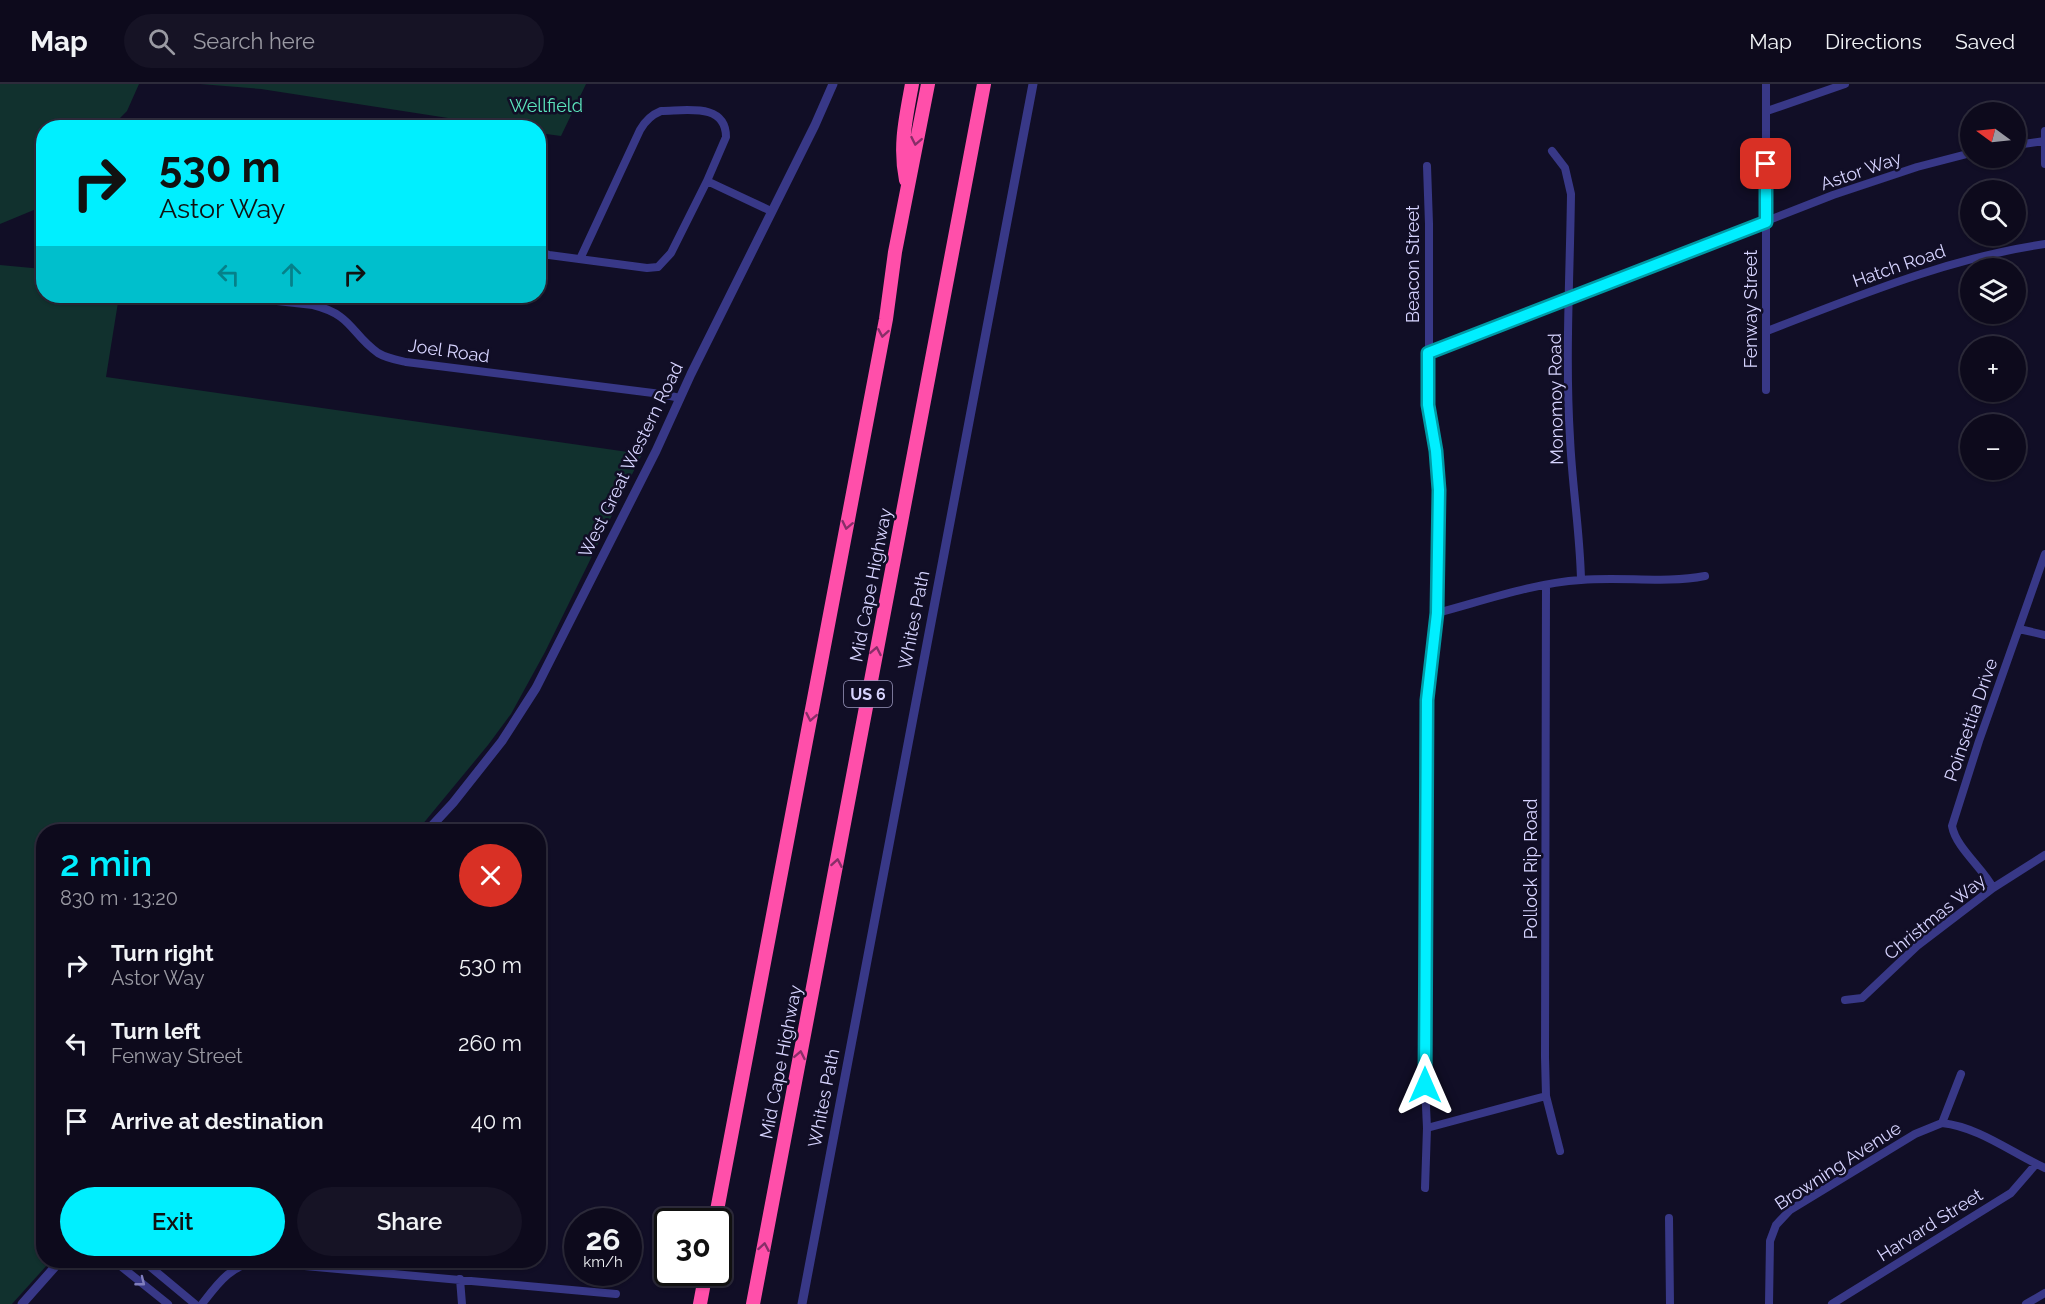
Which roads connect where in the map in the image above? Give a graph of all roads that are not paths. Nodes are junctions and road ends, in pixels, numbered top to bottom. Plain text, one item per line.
1 (833, 84) edge
2 (912, 84) edge
3 (928, 84) edge
4 (984, 84) edge
5 (1032, 84) edge
6 (1766, 84) edge
7 (1845, 84) edge
8 (1767, 111) junction
9 (2045, 131) edge
10 (2044, 141) edge
11 (2026, 144) edge
12 (1552, 151) dead end
13 (1960, 156) edge
14 (2045, 164) edge
15 (1427, 166) dead end
16 (707, 180) junction
17 (908, 187) junction
18 (771, 211) junction
19 (1766, 222) junction
20 (2045, 244) edge
21 (546, 254) edge
22 (580, 259) junction
23 (1569, 297) junction
24 (295, 303) edge
25 (1767, 331) junction
26 (1428, 353) junction
27 (1766, 390) dead end
28 (680, 398) junction
29 (2045, 554) edge
30 (1705, 576) dead end
31 (1581, 580) junction
32 (1546, 585) junction
33 (1437, 613) junction
34 (2019, 629) junction
35 (2045, 635) edge
36 (433, 824) edge
37 (2045, 855) edge
38 (1993, 888) junction
39 (1845, 1000) dead end
40 (1961, 1074) dead end
41 (1546, 1096) junction
42 (1942, 1123) junction
43 (1428, 1128) junction
44 (1560, 1151) dead end
45 (2036, 1164) junction
46 (2045, 1168) edge
47 (1425, 1188) dead end
48 (717, 1208) edge
49 (1669, 1218) dead end
50 (54, 1268) edge
51 (123, 1268) edge
52 (152, 1268) edge
53 (235, 1268) edge
54 (325, 1268) edge
55 (460, 1279) junction
56 (703, 1286) edge
57 (2045, 1293) edge
58 (616, 1294) dead end
59 (22, 1304) edge
60 (168, 1304) edge
61 (195, 1304) edge
62 (201, 1304) edge
63 (462, 1304) edge
64 (700, 1304) edge
65 (753, 1304) edge
66 (802, 1304) edge
67 (1670, 1304) edge
68 (1769, 1304) edge
69 (1832, 1304) edge
70 (2026, 1304) edge

1 - 18 street, West Great Western Road
2 - 17 highway
3 -> 17 highway, Mid Cape Highway / US 6
65 -> 4 highway, Mid Cape Highway / US 6
5 - 66 street, Whites Path
6 - 8 street, Fenway Street
7 - 8 street
8 - 19 street, Fenway Street
9 - 10 street
10 - 11 street
10 - 14 street
12 - 23 street, Monomoy Road
13 - 19 street, Astor Way
15 - 26 street, Beacon Street
16 - 18 street
16 - 22 street
16 - 22 street
17 -> 48 highway, Mid Cape Highway / US 6
18 - 28 street, West Great Western Road
19 - 23 street, Astor Way
19 - 25 street, Fenway Street
20 - 25 street, Hatch Road
21 - 22 street
23 - 26 street, Astor Way
23 - 31 street, Monomoy Road
24 - 28 street, Joel Road
25 - 27 street, Fenway Street
26 - 33 street, Beacon Street
28 - 36 street, West Great Western Road
29 - 34 street, Poinsettia Drive
30 - 31 street
31 - 32 street
32 - 33 street
32 - 41 street, Pollock Rip Road
33 - 43 street, Beacon Street
34 - 35 street
34 - 38 street, Poinsettia Drive
37 - 38 street, Christmas Way
38 - 39 street, Christmas Way
40 - 42 street
41 - 43 street
41 - 44 street, Pollock Rip Road
42 - 45 street
42 - 68 street, Browning Avenue
43 - 47 street, Beacon Street
45 - 46 street
45 - 69 street, Harvard Street
49 - 67 street
50 - 59 street
51 -> 60 street
52 - 61 street
53 - 62 street
54 - 55 street
55 - 58 street
55 - 63 street
56 - 64 highway
57 - 70 street

